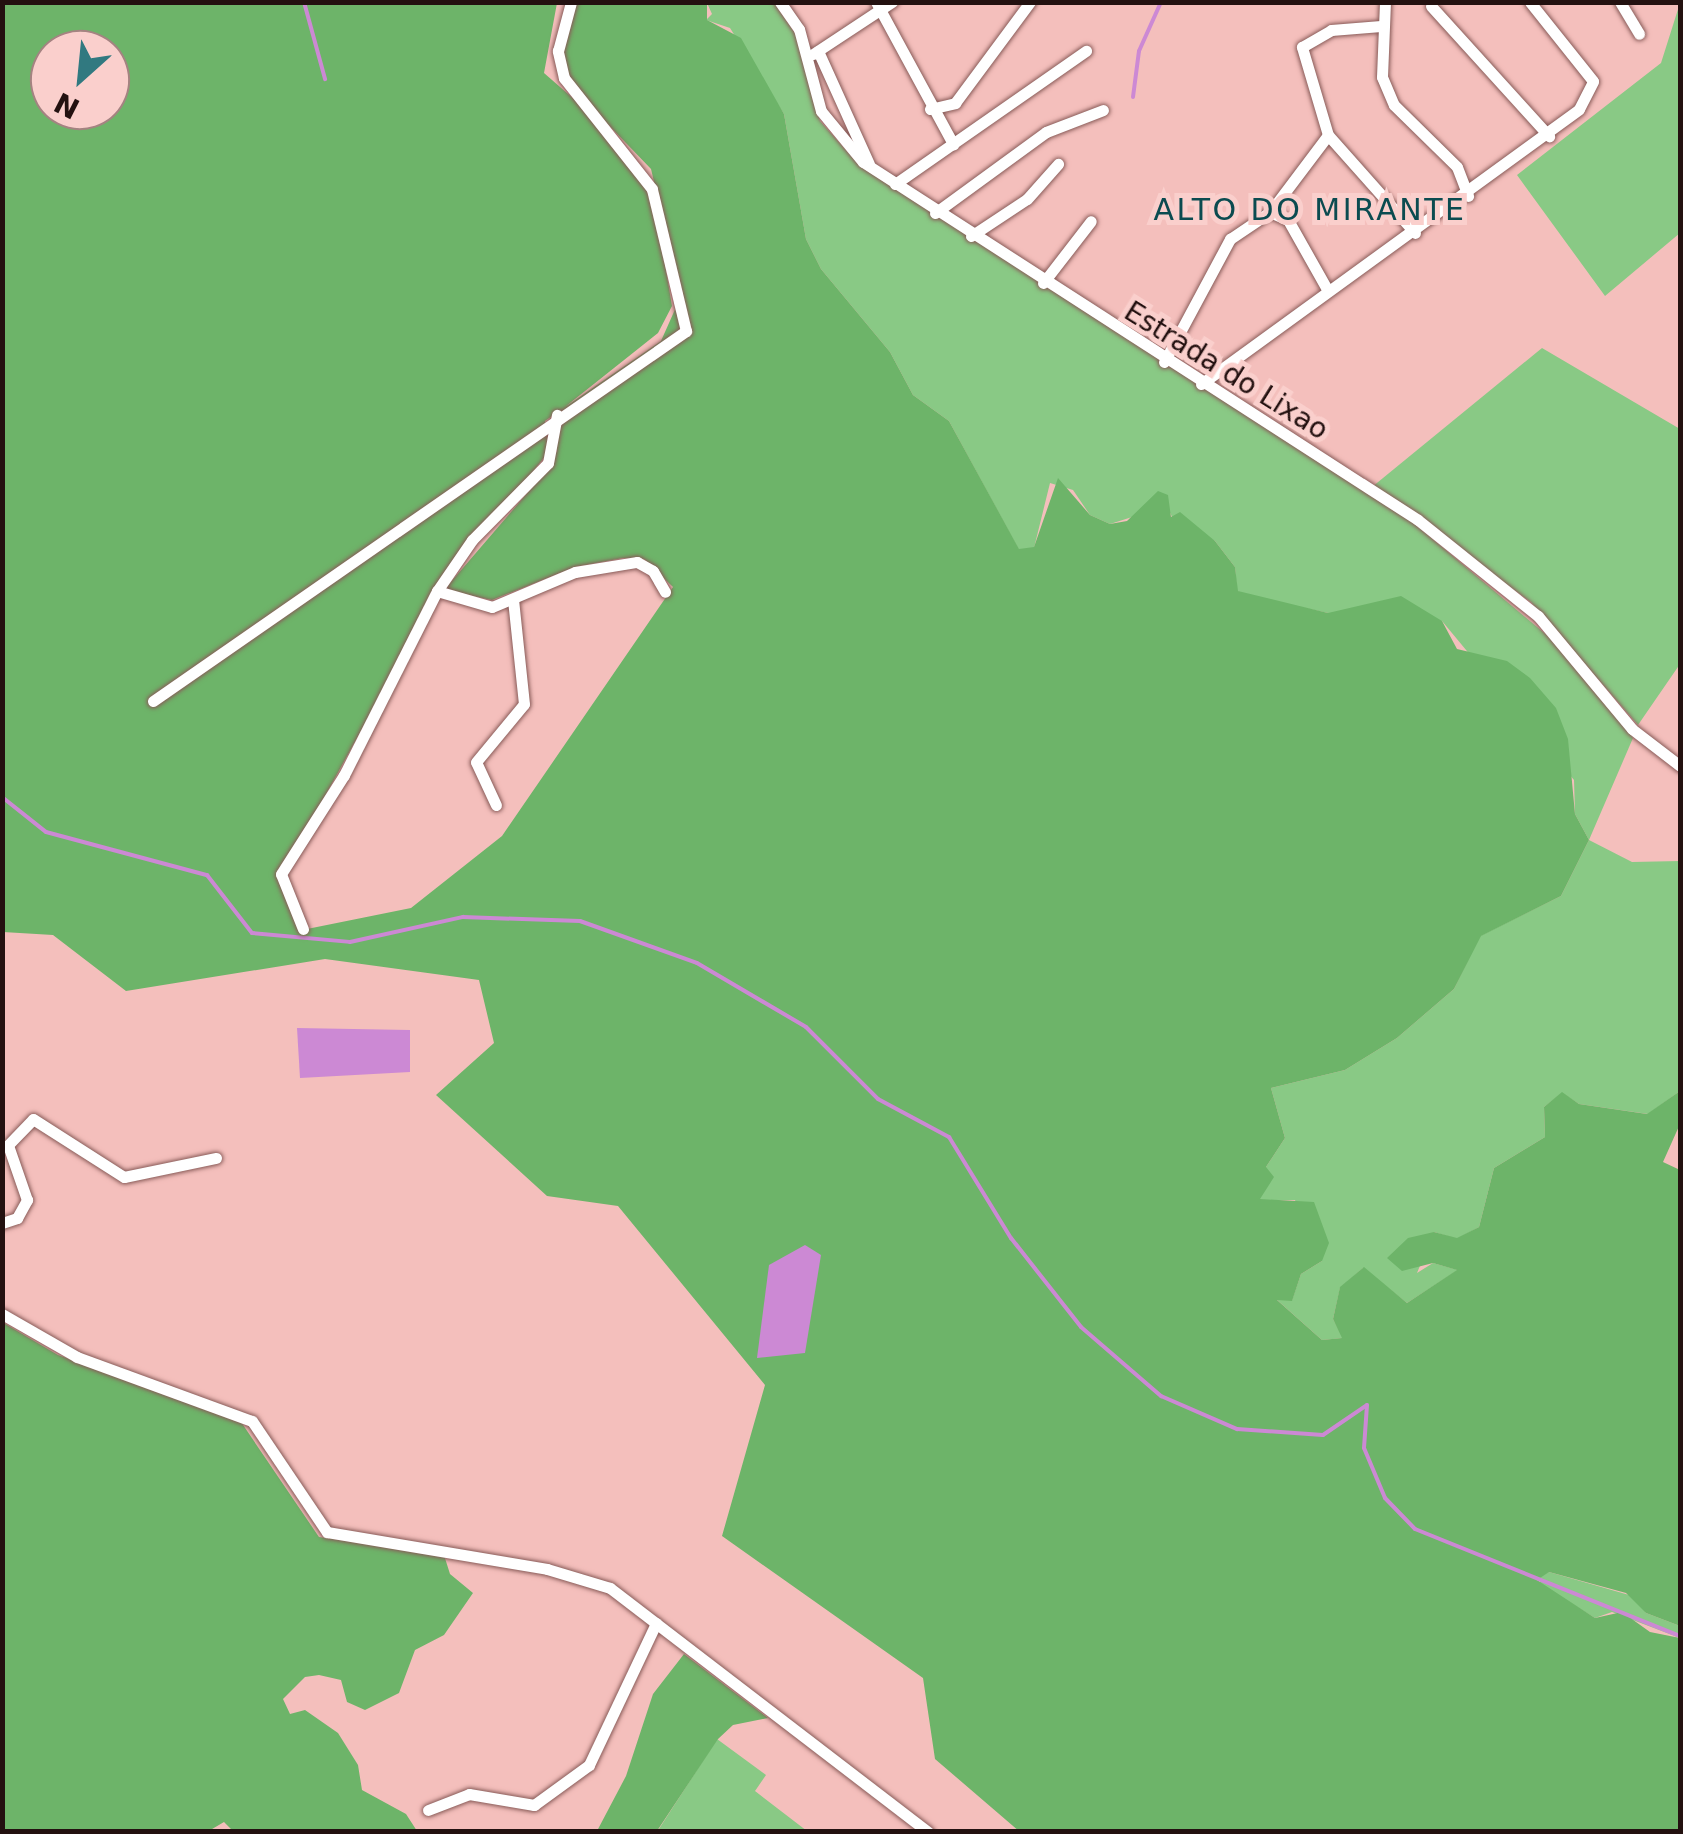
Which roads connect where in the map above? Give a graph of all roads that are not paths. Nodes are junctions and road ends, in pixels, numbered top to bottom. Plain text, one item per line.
1 (571, 2) edge
2 (780, 2) edge
3 (1030, 2) edge
4 (1385, 2) edge
5 (1530, 2) edge
6 (1620, 2) edge
7 (883, 6) edge
8 (1431, 6) dead end
9 (1381, 26) junction
10 (1639, 34) dead end
11 (818, 51) junction
12 (1086, 51) dead end
13 (805, 58) junction
14 (930, 109) junction
15 (1104, 110) dead end
16 (1328, 135) junction
17 (1549, 136) junction
18 (952, 144) junction
19 (1058, 164) dead end
20 (871, 168) junction
21 (895, 184) junction
22 (1468, 196) junction
23 (935, 212) junction
24 (1270, 212) junction
25 (1091, 221) dead end
26 (1415, 233) junction
27 (971, 236) junction
28 (1043, 284) junction
29 (1328, 290) junction
30 (1164, 362) junction
31 (1201, 384) junction
32 (557, 415) junction
33 (437, 591) junction
34 (665, 592) dead end
35 (514, 600) junction
36 (154, 702) dead end
37 (1680, 766) edge
38 (496, 805) dead end
39 (303, 929) dead end
40 (216, 1158) dead end
41 (2, 1223) edge
42 (2, 1314) edge
43 (656, 1623) junction
44 (428, 1810) dead end
45 (928, 1832) edge

1 - 32 street
2 - 13 street, Estrada do Lixao
3 - 14 street
4 - 9 street
5 - 17 street
6 - 10 street
7 - 11 street
7 - 14 street
8 - 17 street
9 - 16 street
9 - 22 street
11 - 13 street
11 - 20 street
12 - 18 street
13 - 20 street, Estrada do Lixao
14 - 18 street
15 - 23 street
16 - 24 street
16 - 26 street
17 - 22 street
18 - 21 street
19 - 27 street
20 - 21 street, Estrada do Lixao
21 - 23 street, Estrada do Lixao
22 - 26 street
23 - 27 street, Estrada do Lixao
24 - 29 street
24 - 30 street
25 - 28 street
26 - 29 street
27 - 28 street, Estrada do Lixao
28 - 30 street, Estrada do Lixao
29 - 31 street
30 - 31 street, Estrada do Lixao
31 - 37 street, Estrada do Lixao
32 - 33 street
32 - 36 street
33 - 35 street
33 - 39 street
34 - 35 street
35 - 38 street
40 - 41 street
42 - 43 street
43 - 44 street
43 - 45 street

